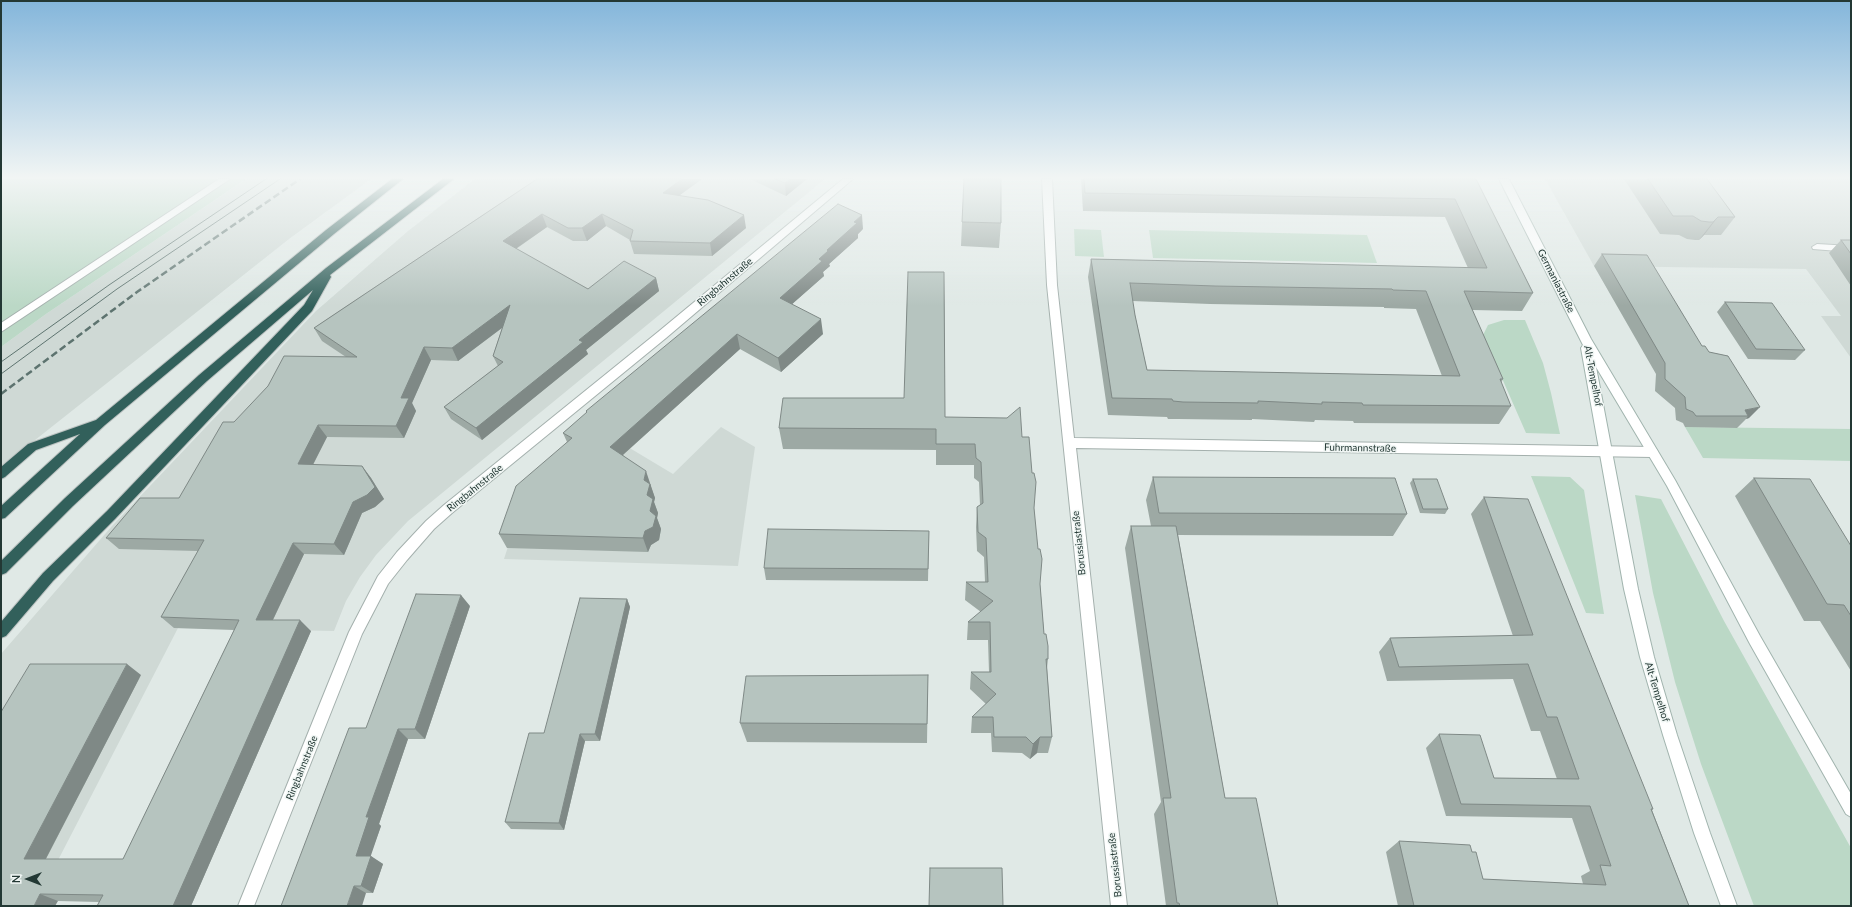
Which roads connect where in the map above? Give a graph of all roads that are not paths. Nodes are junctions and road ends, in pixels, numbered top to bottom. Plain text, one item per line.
1 (161, 221) edge
2 (344, 221) edge
3 (394, 221) edge
4 (798, 221) edge
5 (1048, 221) edge
6 (1526, 221) edge
7 (1817, 247) dead end
8 (1851, 249) edge
9 (330, 270) junction
10 (1, 328) edge
11 (1586, 340) junction
12 (101, 422) junction
13 (1068, 443) junction
14 (1606, 452) junction
15 (1652, 452) junction
16 (1, 474) edge
17 (1, 514) edge
18 (1, 569) edge
19 (1, 632) edge
20 (1851, 809) edge
21 (246, 906) edge
22 (1119, 906) edge
23 (1729, 906) edge

1 - 10 street
2 - 12 highway
3 - 9 highway
4 - 21 street, Ringbahnstraße
5 - 13 street, Borussiastraße
6 - 11 street, Germaniastraße
7 - 8 street
9 - 18 highway
9 - 19 highway
11 - 14 street, Alt-Tempelhof
11 - 15 street, Alt-Tempelhof
12 - 16 highway
12 - 17 highway
13 - 14 street, Fuhrmannstraße
13 - 22 street, Borussiastraße
14 - 15 street, Fuhrmannstraße
14 - 23 street, Alt-Tempelhof
15 - 20 street, Alt-Tempelhof

